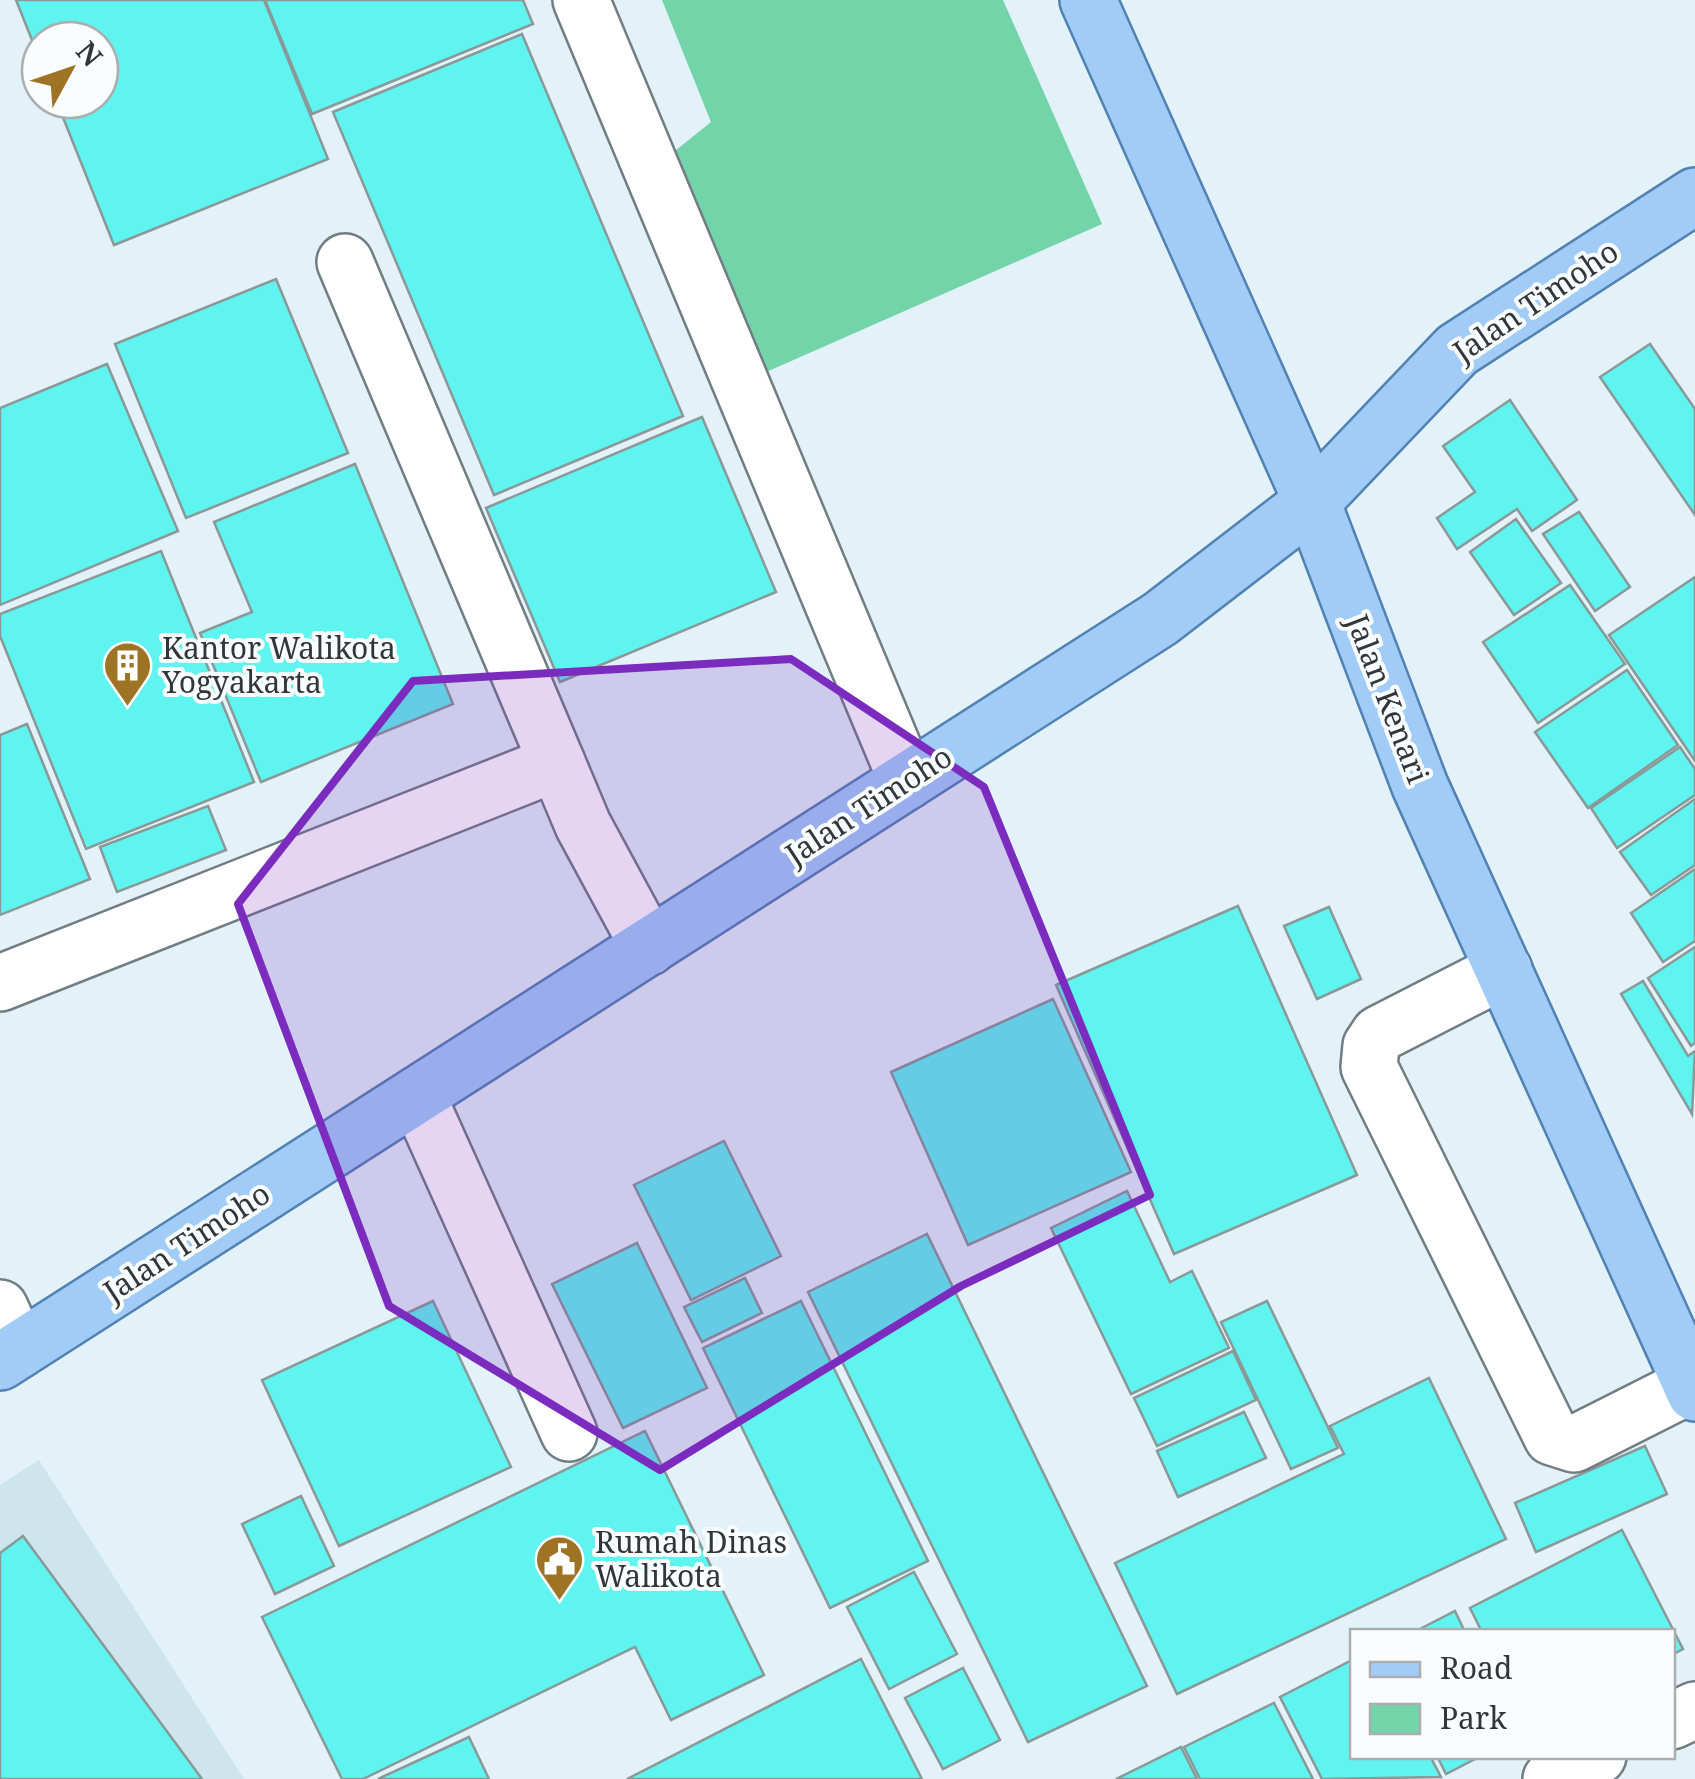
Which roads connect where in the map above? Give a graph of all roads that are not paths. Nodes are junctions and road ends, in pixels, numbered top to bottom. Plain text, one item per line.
1 (581, 0) edge
2 (1088, 0) edge
3 (1695, 196) edge
4 (345, 262) dead end
5 (1312, 502) junction
6 (557, 763) junction
7 (907, 781) junction
8 (649, 947) junction
9 (1504, 970) junction
10 (0, 983) edge
11 (417, 1096) junction
12 (6, 1340) edge
13 (1690, 1372) edge
14 (569, 1433) dead end
15 (1592, 1759) edge
16 (1551, 1779) edge

1 - 7 lane
2 - 5 main road, Jalan Kenari
3 - 5 main road, Jalan Timoho
4 - 6 lane
5 - 7 main road, Jalan Timoho
5 - 9 main road, Jalan Kenari
6 - 8 lane
6 - 10 lane
7 - 8 main road, Jalan Timoho
8 - 11 main road, Jalan Timoho
9 - 13 main road, Jalan Kenari
9 - 13 lane
11 - 12 main road, Jalan Timoho
11 - 14 lane
15 - 16 lane

